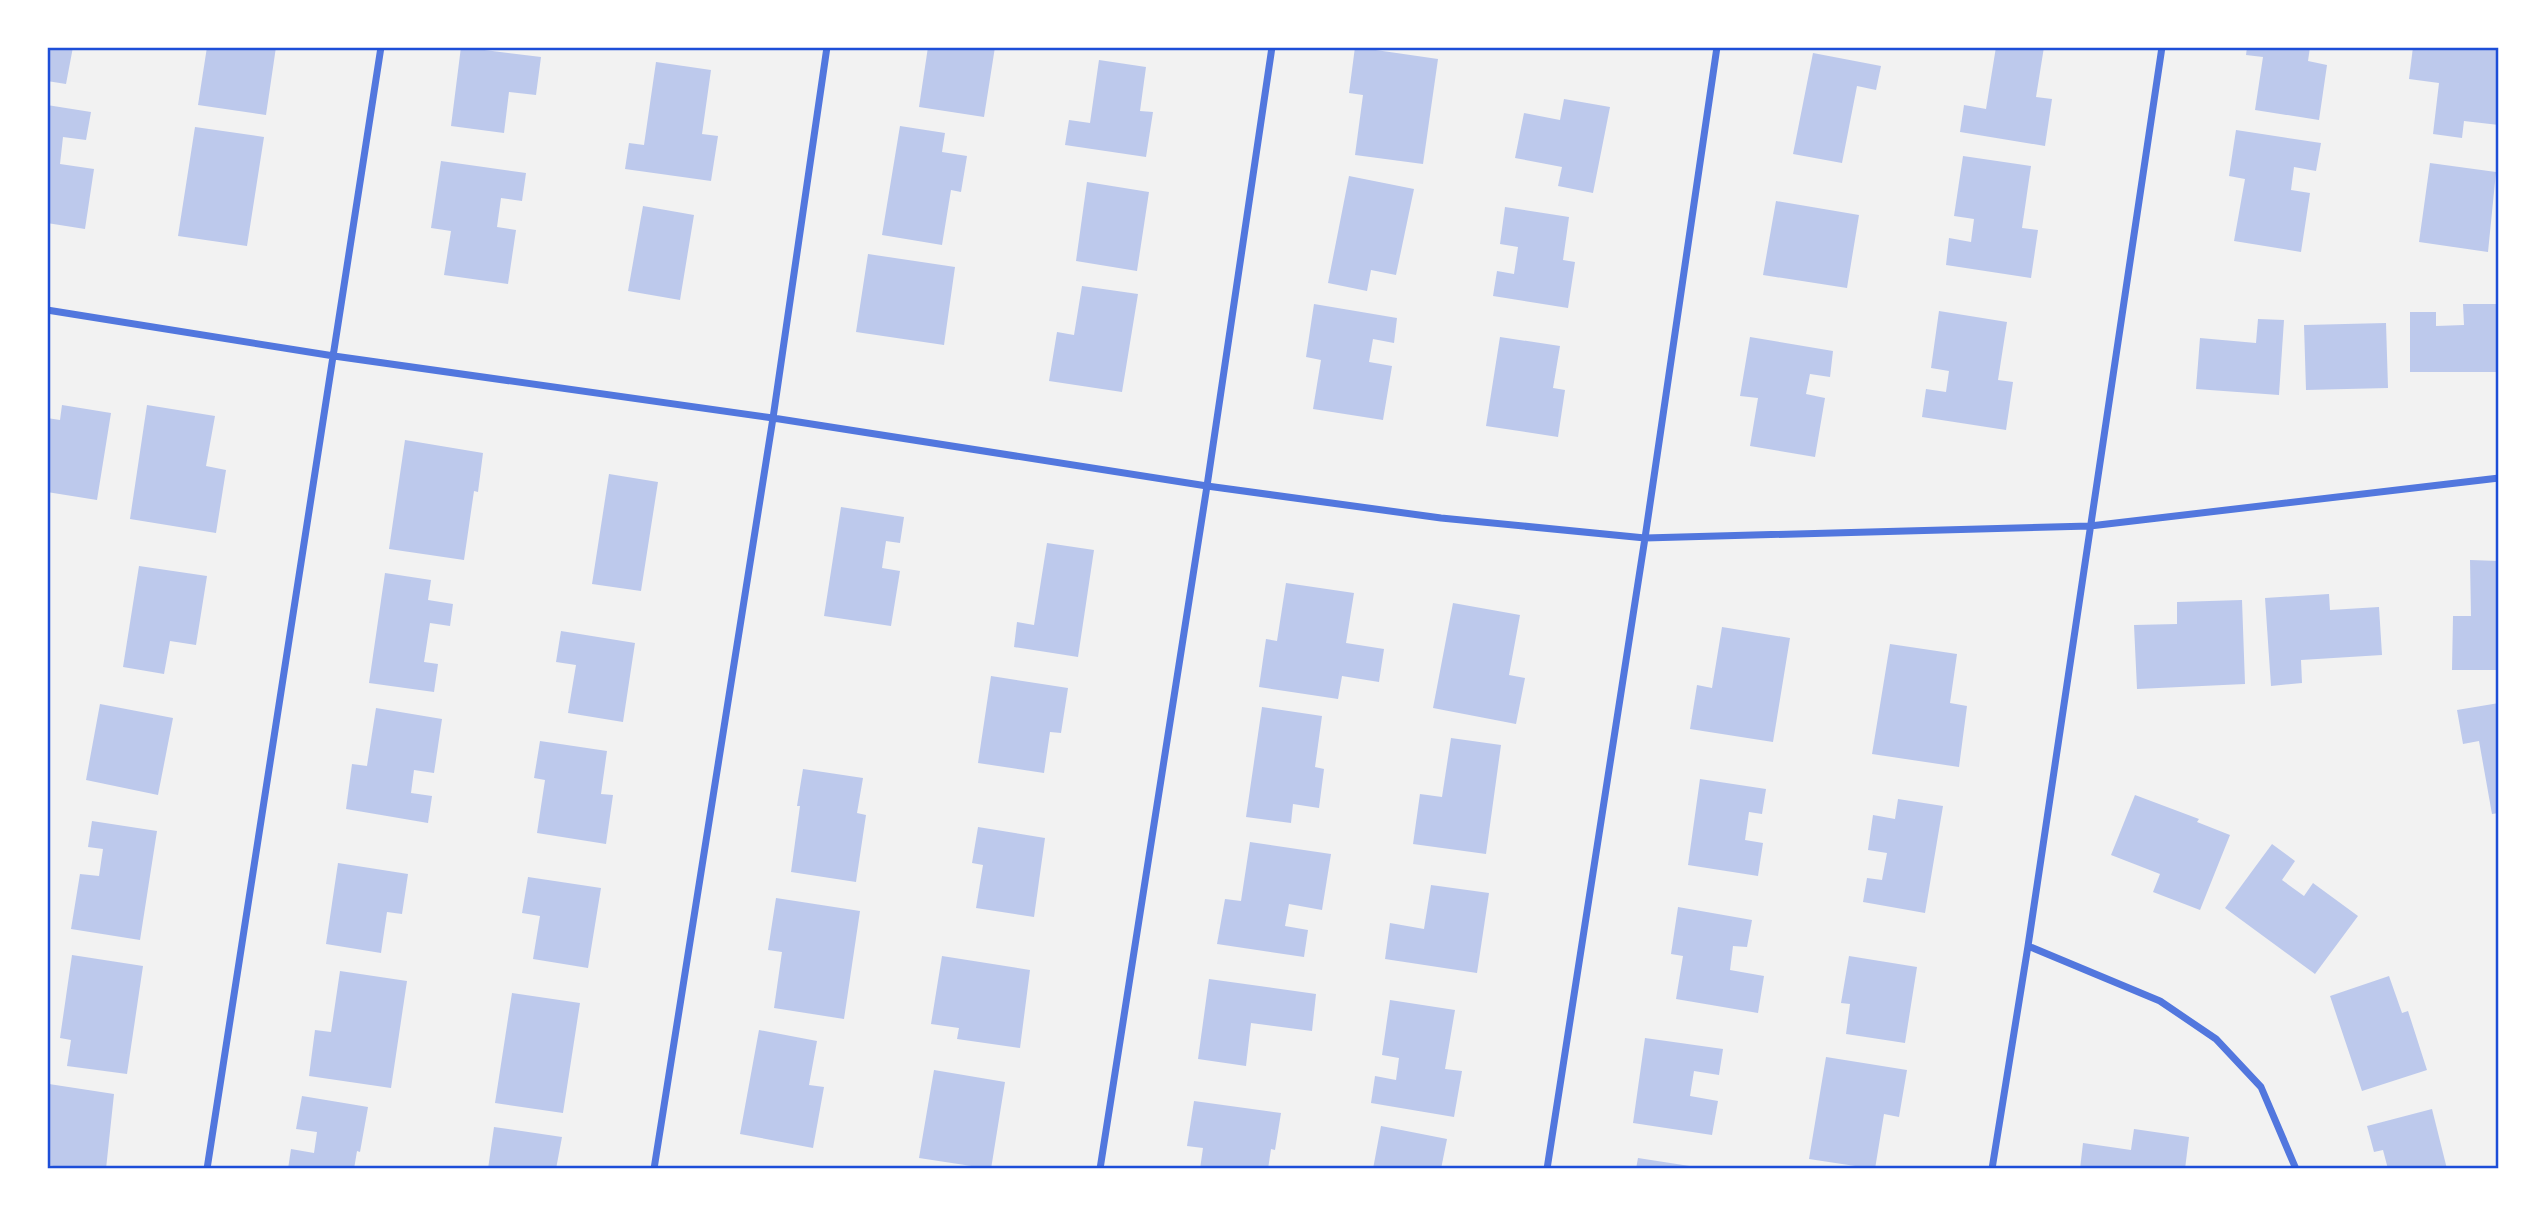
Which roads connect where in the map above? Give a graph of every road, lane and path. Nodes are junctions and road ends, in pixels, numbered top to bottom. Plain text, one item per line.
1 (381, 47) edge
2 (827, 47) edge
3 (1272, 47) edge
4 (1717, 47) edge
5 (2162, 47) edge
6 (47, 310) edge
7 (334, 356) junction
8 (773, 418) junction
9 (2499, 478) edge
10 (1207, 486) junction
11 (2090, 526) junction
12 (1644, 538) junction
13 (2028, 946) junction
14 (207, 1169) edge
15 (654, 1169) edge
16 (1100, 1169) edge
17 (1547, 1169) edge
18 (1993, 1169) edge
19 (2296, 1169) edge

1 - 7 street
2 - 8 street
3 - 10 street
4 - 12 street
5 - 11 street
6 - 7 street
7 - 8 street
7 - 14 street
8 - 10 street
8 - 15 street
9 - 11 street
10 - 12 street
10 - 16 street
11 - 12 street
11 - 13 street
12 - 17 street
13 - 18 street
13 - 19 street

